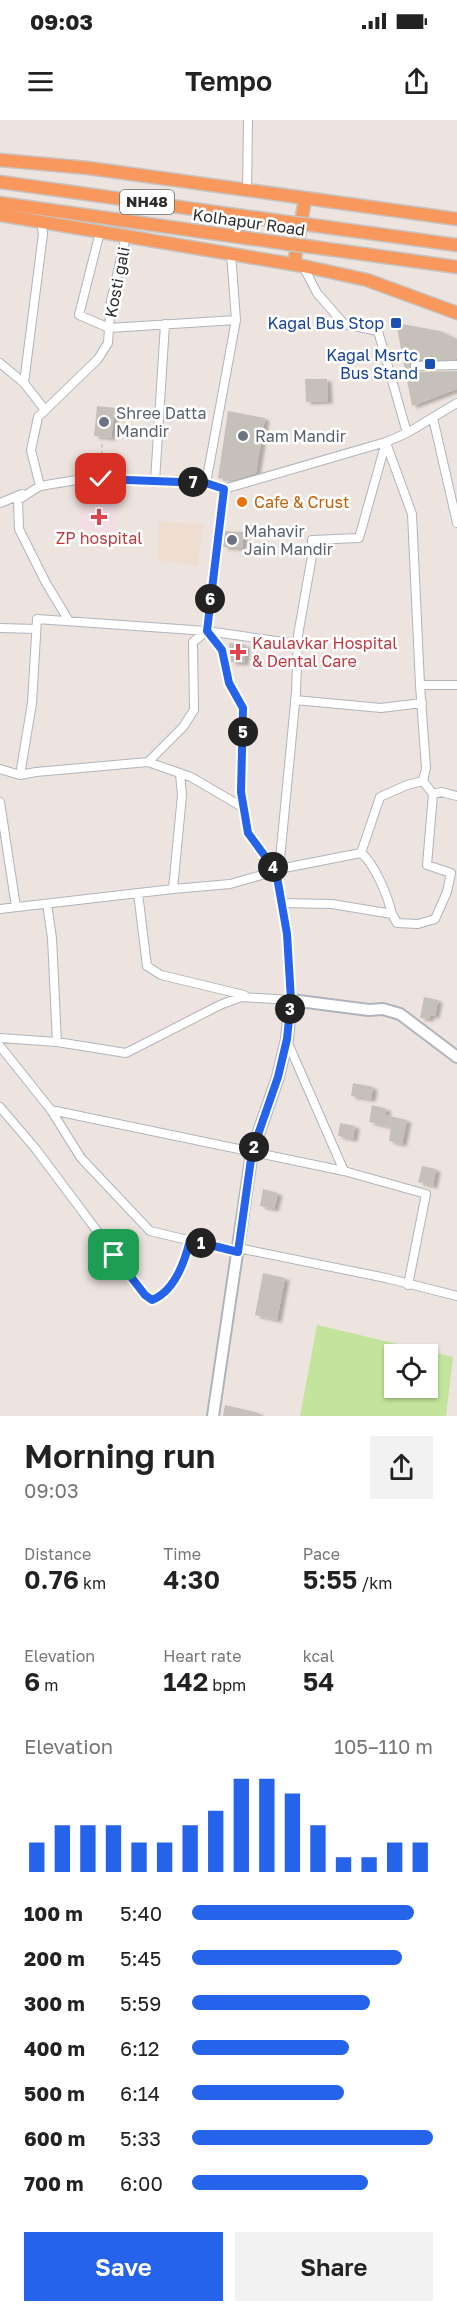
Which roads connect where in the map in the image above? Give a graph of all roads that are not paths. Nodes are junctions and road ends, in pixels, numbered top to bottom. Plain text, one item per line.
1 (248, 120) edge
2 (0, 160) edge
3 (0, 182) edge
4 (247, 191) junction
5 (305, 199) junction
6 (0, 203) edge
7 (0, 215) edge
8 (457, 219) edge
9 (41, 223) junction
10 (100, 232) junction
11 (126, 236) junction
12 (457, 245) edge
13 (231, 253) junction
14 (298, 265) junction
15 (457, 267) edge
16 (457, 313) edge
17 (236, 320) junction
18 (165, 324) junction
19 (109, 328) junction
20 (0, 363) edge
21 (457, 365) edge
22 (415, 366) dead end
23 (24, 383) junction
24 (457, 403) edge
25 (45, 410) junction
26 (434, 418) junction
27 (407, 433) junction
28 (386, 442) junction
29 (154, 481) junction
30 (206, 483) junction
31 (40, 486) junction
32 (224, 489) junction
33 (0, 503) edge
34 (457, 523) edge
35 (69, 621) junction
36 (0, 628) edge
37 (36, 629) junction
38 (207, 631) junction
39 (298, 644) junction
40 (420, 685) junction
41 (457, 685) edge
42 (295, 700) junction
43 (422, 703) junction
44 (148, 762) junction
45 (0, 769) edge
46 (180, 774) junction
47 (20, 775) junction
48 (423, 781) junction
49 (433, 794) junction
50 (457, 796) edge
51 (0, 802) edge
52 (244, 808) junction
53 (361, 853) junction
54 (276, 871) junction
55 (173, 889) junction
56 (138, 893) junction
57 (282, 903) junction
58 (47, 904) junction
59 (16, 907) junction
60 (0, 909) edge
61 (392, 914) junction
62 (257, 998) junction
63 (291, 1000) junction
64 (0, 1038) edge
65 (287, 1039) junction
66 (57, 1042) junction
67 (0, 1046) edge
68 (457, 1057) edge
69 (0, 1107) edge
70 (51, 1110) junction
71 (252, 1152) junction
72 (344, 1171) junction
73 (190, 1240) junction
74 (238, 1250) junction
75 (408, 1285) junction
76 (457, 1296) edge
77 (213, 1416) edge

1 - 4 street
2 - 4 highway
3 - 12 highway, NH48, bridge
4 - 5 highway
5 - 8 highway
5 - 14 highway
6 - 15 highway, Kolhapur Road / NH48, bridge
7 - 9 highway
9 - 10 highway
9 - 23 street
10 - 11 highway
10 - 19 street
11 - 13 highway
11 - 19 street, Kosti gali
13 - 14 highway
13 - 17 street
14 - 16 highway
14 - 27 street
17 - 18 street
17 - 30 street
18 - 19 street
18 - 29 street
19 - 25 street, Kosti gali
20 - 23 street
21 - 22 street
23 - 25 street
24 - 26 street
25 - 31 street
26 - 27 street
26 - 34 street
27 - 28 street
28 - 32 street
28 - 39 street
28 - 40 street
29 - 30 street
29 - 31 street
30 - 32 street
31 - 33 street
31 - 35 street
32 - 38 street
35 - 37 street
35 - 38 street
36 - 37 street
37 - 47 street
38 - 39 street
38 - 44 street
38 - 52 street
39 - 42 street
40 - 41 street
40 - 43 street
42 - 43 street
42 - 53 street
43 - 48 street
44 - 46 street
44 - 47 street
45 - 47 street
46 - 52 street
46 - 55 street
48 - 49 street
48 - 53 street
49 - 50 street
49 - 61 street
51 - 59 street
52 - 54 street
53 - 61 street
54 - 55 street
54 - 57 street
55 - 56 street
56 - 58 street
56 - 62 street
57 - 61 street
57 - 63 street
58 - 59 street
58 - 66 street
59 - 60 street
62 - 63 street
62 - 66 street
63 - 65 main road
63 - 68 main road
64 - 66 street
65 - 71 main road
65 - 72 street
67 - 70 street
69 - 73 street
70 - 71 street
70 - 73 street
71 - 72 street
71 - 74 main road
72 - 75 street
73 - 74 street
74 - 75 street
74 - 77 main road
75 - 76 street

